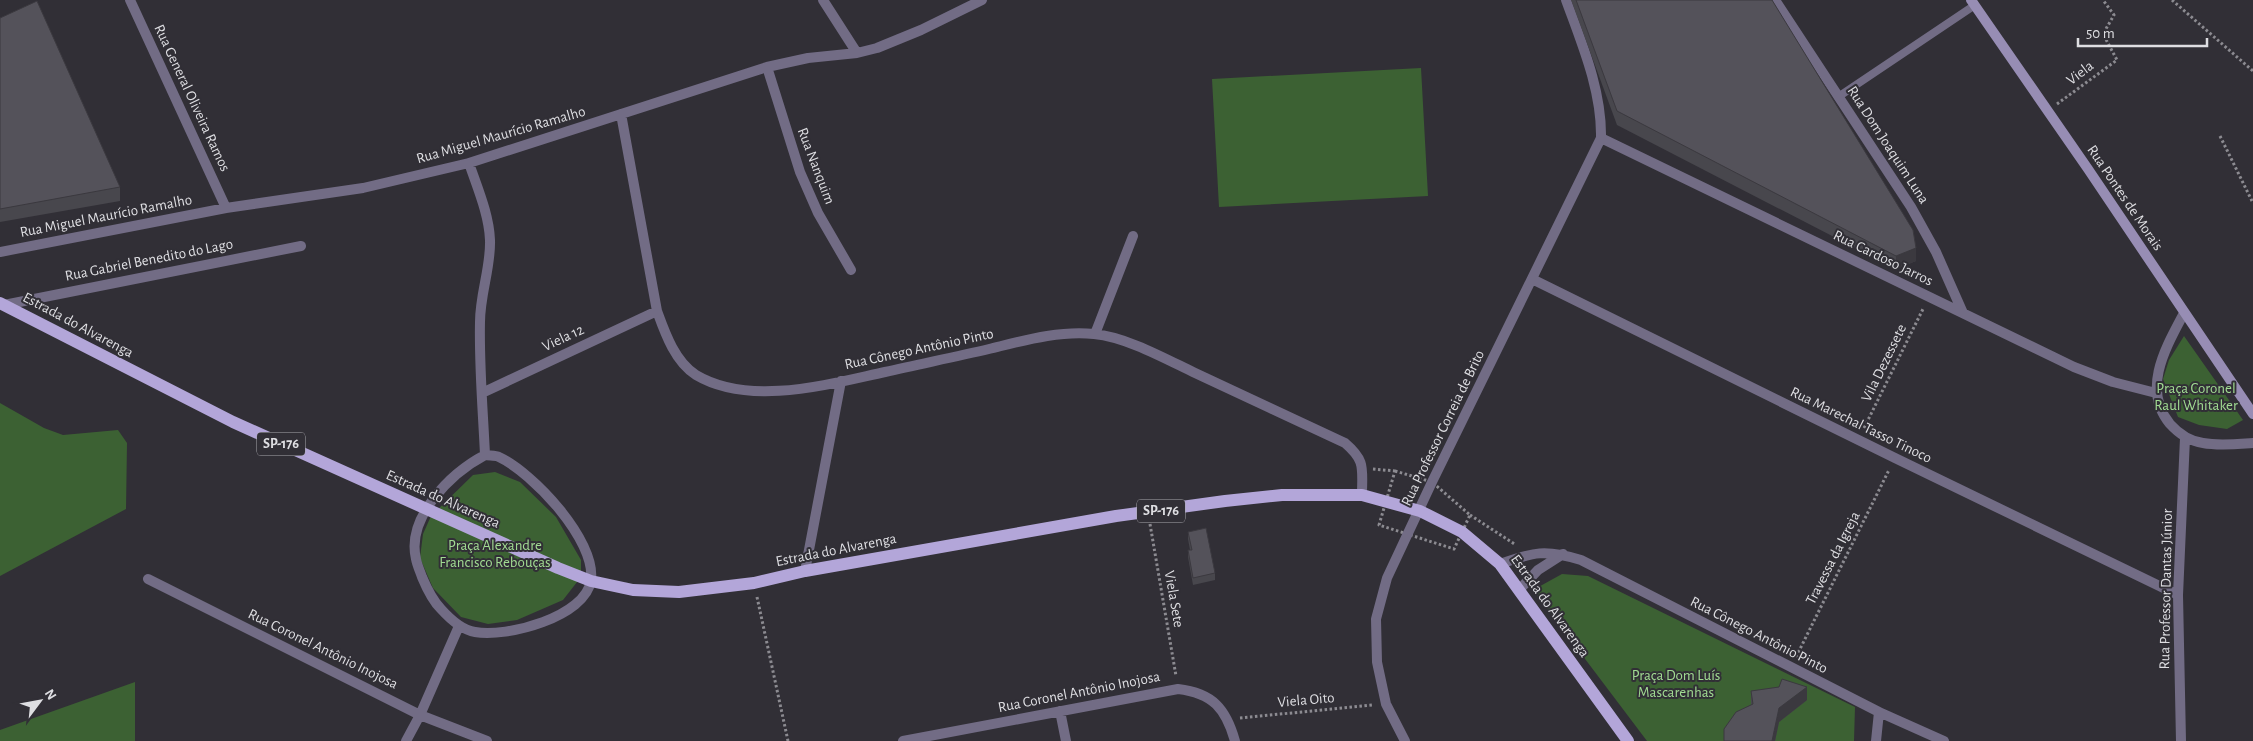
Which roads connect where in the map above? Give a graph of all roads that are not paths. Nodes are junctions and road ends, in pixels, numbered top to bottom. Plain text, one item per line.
1 (130, 0) edge
2 (823, 0) edge
3 (982, 0) edge
4 (1566, 0) edge
5 (1775, 0) edge
6 (1973, 3) edge
7 (857, 53) junction
8 (767, 67) junction
9 (1838, 97) junction
10 (621, 114) junction
11 (1601, 138) junction
12 (469, 163) junction
13 (226, 208) junction
14 (1133, 236) dead end
15 (301, 246) dead end
16 (0, 252) edge
17 (851, 270) dead end
18 (1532, 279) junction
19 (2, 304) edge
20 (658, 311) junction
21 (1963, 313) junction
22 (2184, 313) junction
23 (1095, 334) junction
24 (841, 382) junction
25 (482, 393) junction
26 (2156, 393) junction
27 (2253, 414) edge
28 (2185, 438) junction
29 (2253, 442) edge
30 (484, 455) junction
31 (1362, 495) junction
32 (426, 509) junction
33 (1420, 511) junction
34 (1563, 554) junction
35 (1500, 564) junction
36 (805, 572) junction
37 (148, 579) dead end
38 (591, 581) junction
39 (1519, 590) junction
40 (2178, 595) junction
41 (459, 626) junction
42 (1060, 711) junction
43 (1879, 712) junction
44 (420, 715) junction
45 (406, 741) edge
46 (487, 741) edge
47 (903, 741) edge
48 (1066, 741) edge
49 (1235, 741) edge
50 (1405, 741) edge
51 (1628, 741) edge
52 (1876, 741) edge
53 (1944, 741) edge
54 (2181, 741) edge

1 - 13 street, Rua General Oliveira Ramos
2 - 7 street
3 - 7 street, Rua Miguel Maurício Ramalho
4 - 11 street
5 - 9 street, Rua Dom Joaquim Luna
6 - 9 lane
6 - 22 street, Rua Pontes de Morais
7 - 8 street, Rua Miguel Maurício Ramalho
8 - 10 street, Rua Miguel Maurício Ramalho
8 - 17 street, Rua Nanquim
9 - 21 street, Rua Dom Joaquim Luna
10 - 12 street, Rua Miguel Maurício Ramalho
10 - 20 street, Rua Cônego Antônio Pinto
11 - 18 street, Rua Professor Correia de Brito
11 - 21 street, Rua Cardoso Jarros
12 - 13 street, Rua Miguel Maurício Ramalho
12 - 25 street
13 - 16 street, Rua Miguel Maurício Ramalho
14 - 23 street
15 - 19 street, Rua Gabriel Benedito do Lago
18 - 33 street, Rua Professor Correia de Brito
18 - 40 street, Rua Marechal Tasso Tinoco
19 - 32 main road, Estrada do Alvarenga / SP-176
20 - 24 street, Rua Cônego Antônio Pinto
20 - 25 street, Viela 12
21 - 26 street, Rua Cardoso Jarros
22 - 26 street
22 - 27 street, Rua Pontes de Morais
23 - 24 street, Rua Cônego Antônio Pinto
23 - 31 street, Rua Cônego Antônio Pinto
24 - 36 street
25 - 30 street
26 - 28 street
28 - 29 street
28 - 40 street, Rua Professor Dantas Júnior
30 - 32 street
30 - 38 street
31 - 33 main road, Estrada do Alvarenga / SP-176
31 - 36 main road, Estrada do Alvarenga / SP-176
32 - 38 main road, Estrada do Alvarenga / SP-176
32 - 41 street
33 - 35 main road, Estrada do Alvarenga / SP-176
33 - 50 street, Rua Professor Correia de Brito
34 - 35 street, Rua Cônego Antônio Pinto
34 - 39 street
34 - 43 street, Rua Cônego Antônio Pinto
35 - 39 main road, Estrada do Alvarenga / SP-176
36 - 38 main road, Estrada do Alvarenga / SP-176
37 - 44 street, Rua Coronel Antônio Inojosa
38 - 41 street
39 - 51 main road, Estrada do Alvarenga / SP-176
40 - 54 street, Rua Professor Dantas Júnior
41 - 44 street
42 - 47 street, Rua Coronel Antônio Inojosa
42 - 48 street
42 - 49 street, Rua Coronel Antônio Inojosa
43 - 52 street
43 - 53 street, Rua Cônego Antônio Pinto
44 - 45 street
44 - 46 street, Rua Coronel Antônio Inojosa

